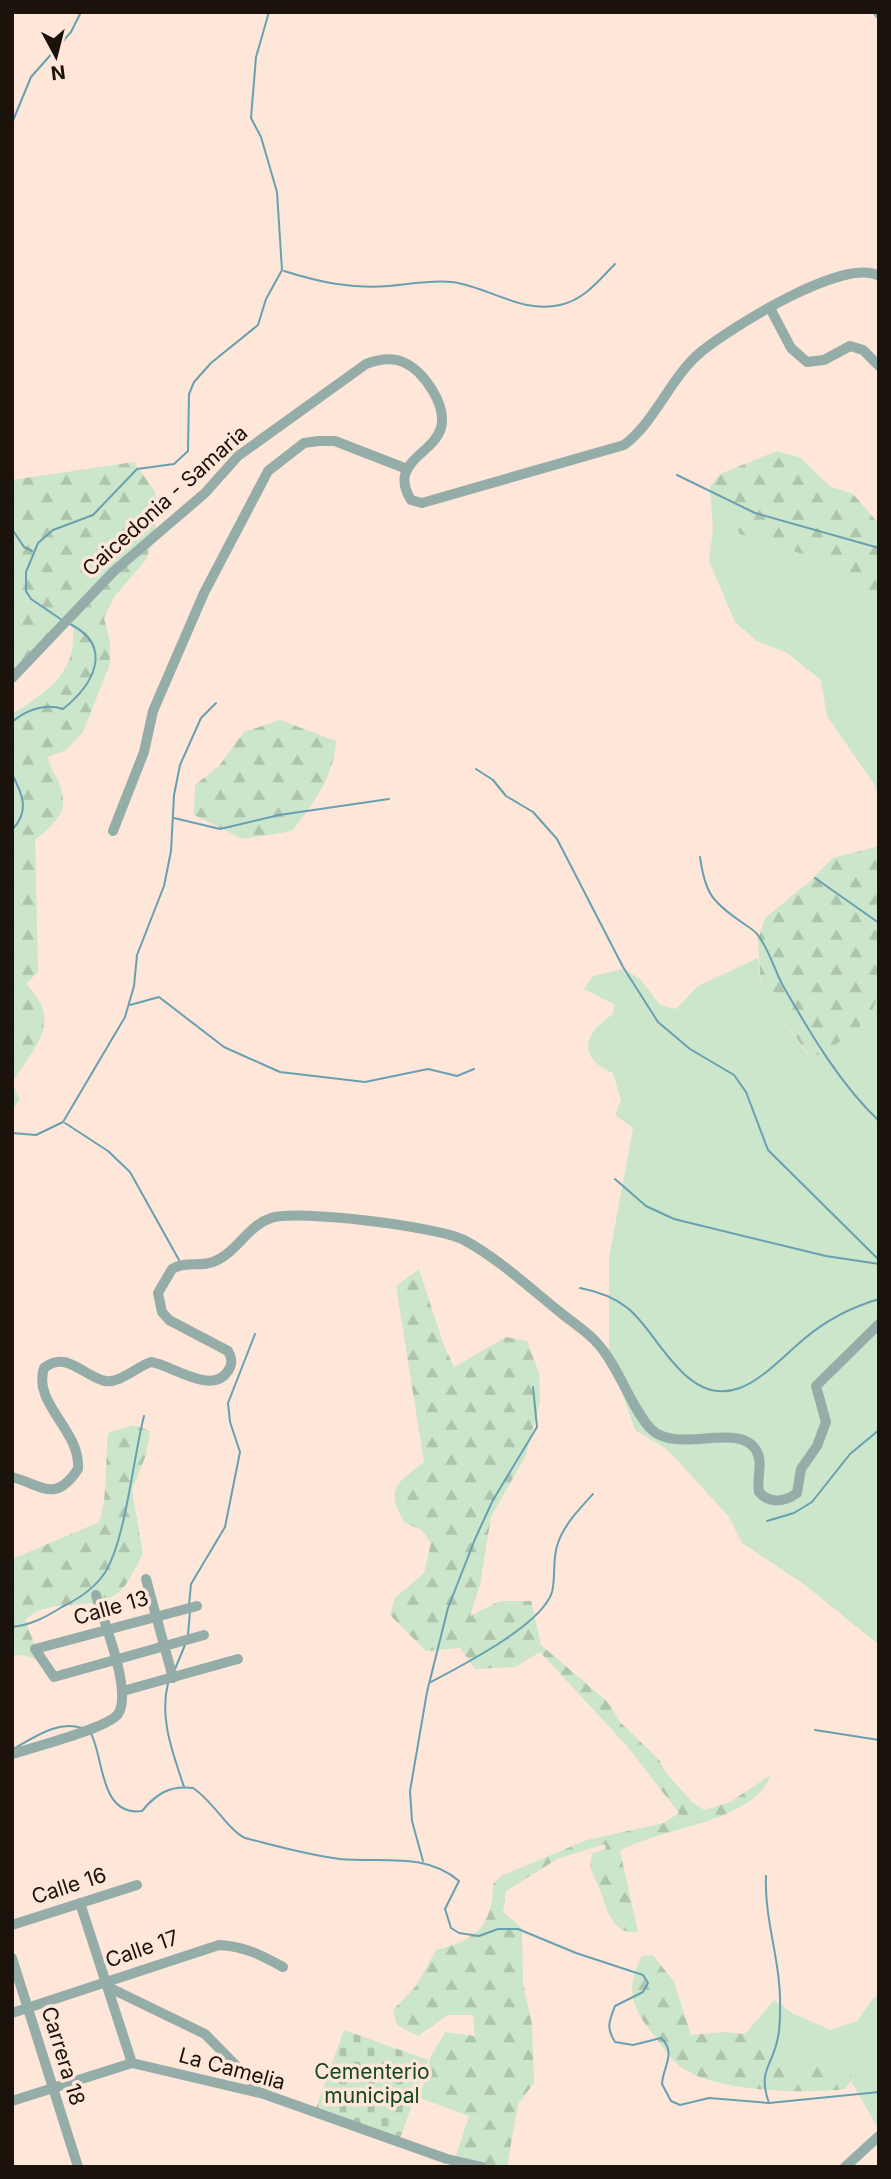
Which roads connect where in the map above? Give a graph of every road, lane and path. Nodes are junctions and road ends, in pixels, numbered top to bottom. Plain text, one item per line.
1 (879, 276) edge
2 (770, 308) junction
3 (879, 366) edge
4 (407, 469) junction
5 (12, 678) edge
6 (113, 831) dead end
7 (879, 1324) edge
8 (12, 1478) edge
9 (146, 1579) dead end
10 (96, 1595) dead end
11 (197, 1606) dead end
12 (156, 1615) junction
13 (106, 1630) junction
14 (204, 1635) dead end
15 (164, 1645) junction
16 (114, 1658) junction
17 (238, 1659) dead end
18 (173, 1678) junction
19 (123, 1690) junction
20 (12, 1754) edge
21 (137, 1885) dead end
22 (80, 1903) junction
23 (12, 1925) edge
24 (12, 1958) edge
25 (283, 1967) dead end
26 (108, 1984) junction
27 (28, 2008) junction
28 (12, 2013) edge
29 (132, 2063) junction
30 (53, 2088) junction
31 (264, 2094) junction
32 (12, 2101) edge
33 (879, 2136) edge
34 (78, 2167) edge
35 (482, 2167) edge
36 (845, 2167) edge

1 - 2 street
2 - 3 street
2 - 4 street
4 - 5 street, Caicedonia - Samaria
4 - 6 street
7 - 8 street
9 - 12 street
10 - 13 street
11 - 12 street, Calle 13
12 - 13 street, Calle 13
12 - 15 street
13 - 16 street
13 - 16 street, Calle 13
14 - 15 street
15 - 16 street
15 - 18 street
16 - 19 street
17 - 18 street
18 - 19 street
19 - 20 street
21 - 22 street, Calle 16
22 - 23 street, Calle 16
22 - 26 street
24 - 27 street, Carrera 18
25 - 26 street, Calle 17
26 - 27 street, Calle 17
26 - 29 street
26 - 31 street
27 - 28 street, Calle 17
27 - 30 street, Carrera 18
29 - 30 street
29 - 31 street, La Camelia
30 - 32 street
30 - 34 street, Carrera 18
31 - 35 street, La Camelia
33 - 36 street

